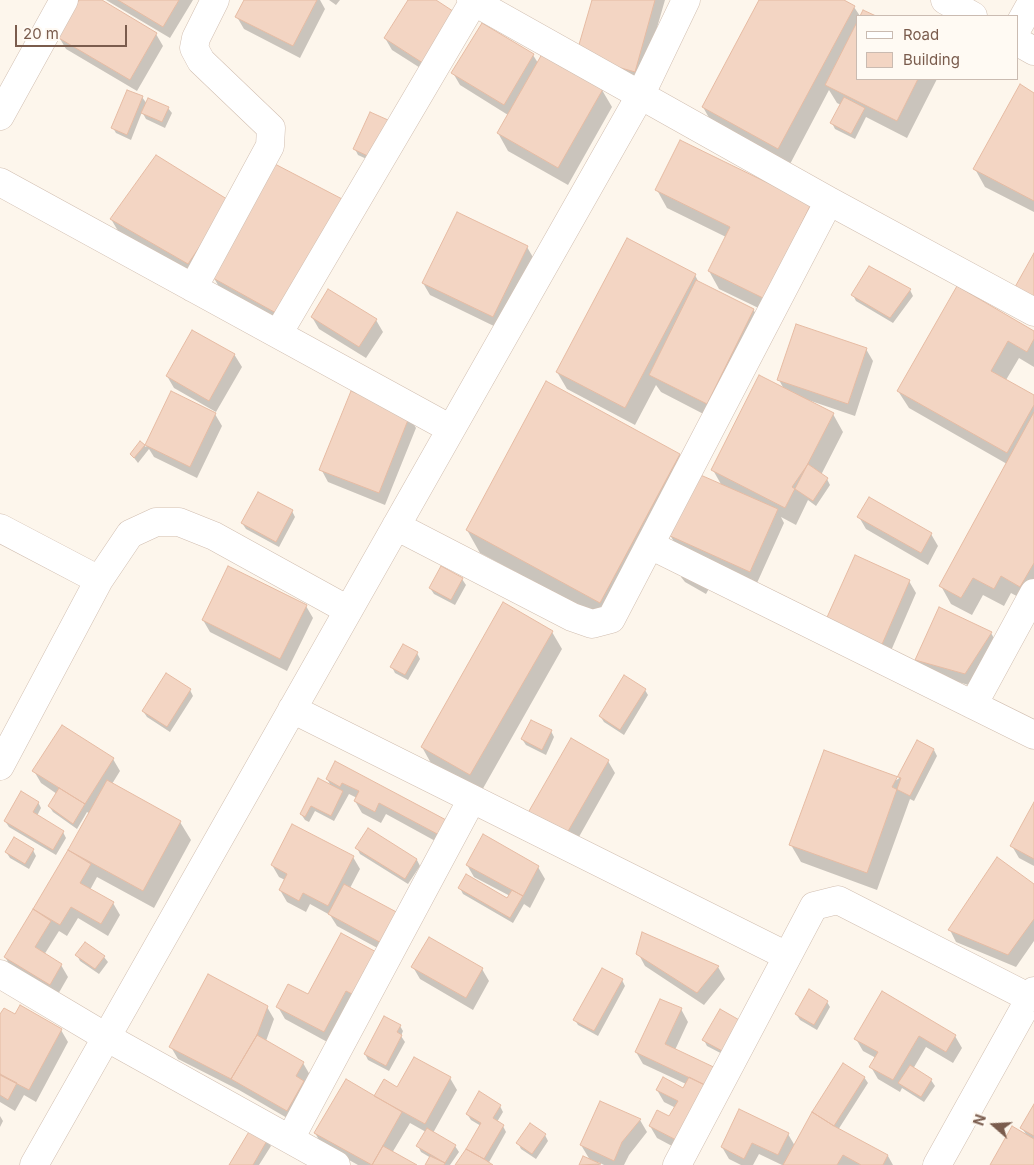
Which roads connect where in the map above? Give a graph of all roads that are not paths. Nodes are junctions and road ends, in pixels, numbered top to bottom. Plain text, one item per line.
1 (64, 0) edge
2 (215, 0) edge
3 (686, 0) edge
4 (945, 0) edge
5 (1033, 0) edge
6 (473, 1) edge
7 (971, 15) edge
8 (1019, 25) edge
9 (1019, 43) edge
10 (1034, 51) edge
11 (640, 96) junction
12 (0, 116) edge
13 (0, 182) edge
14 (829, 201) junction
15 (193, 288) junction
16 (1034, 312) edge
17 (278, 334) junction
18 (451, 429) junction
19 (396, 526) junction
20 (0, 528) edge
21 (650, 545) junction
22 (99, 580) junction
23 (1034, 593) edge
24 (348, 610) junction
25 (973, 705) junction
26 (292, 709) junction
27 (1034, 736) edge
28 (0, 766) edge
29 (472, 799) junction
30 (787, 956) junction
31 (0, 974) edge
32 (1032, 994) edge
33 (106, 1037) junction
34 (290, 1139) junction
35 (34, 1165) edge
36 (336, 1165) edge
37 (677, 1165) edge
38 (937, 1165) edge

1 - 12 street
2 - 15 street
3 - 11 street
4 - 7 street
5 - 8 street
6 - 11 street
6 - 17 street
9 - 10 street
11 - 14 street
11 - 18 street
13 - 15 street
14 - 16 street
14 - 21 street
15 - 17 street
17 - 18 street
18 - 19 street
19 - 21 street
19 - 24 street
20 - 22 street
21 - 25 street
22 - 24 street
22 - 28 street
23 - 25 street
24 - 26 street
25 - 27 street
26 - 29 street
26 - 33 street
29 - 30 street
29 - 34 street
30 - 32 street
30 - 37 street
31 - 33 street
32 - 38 street
33 - 34 street
33 - 35 street
34 - 36 street

